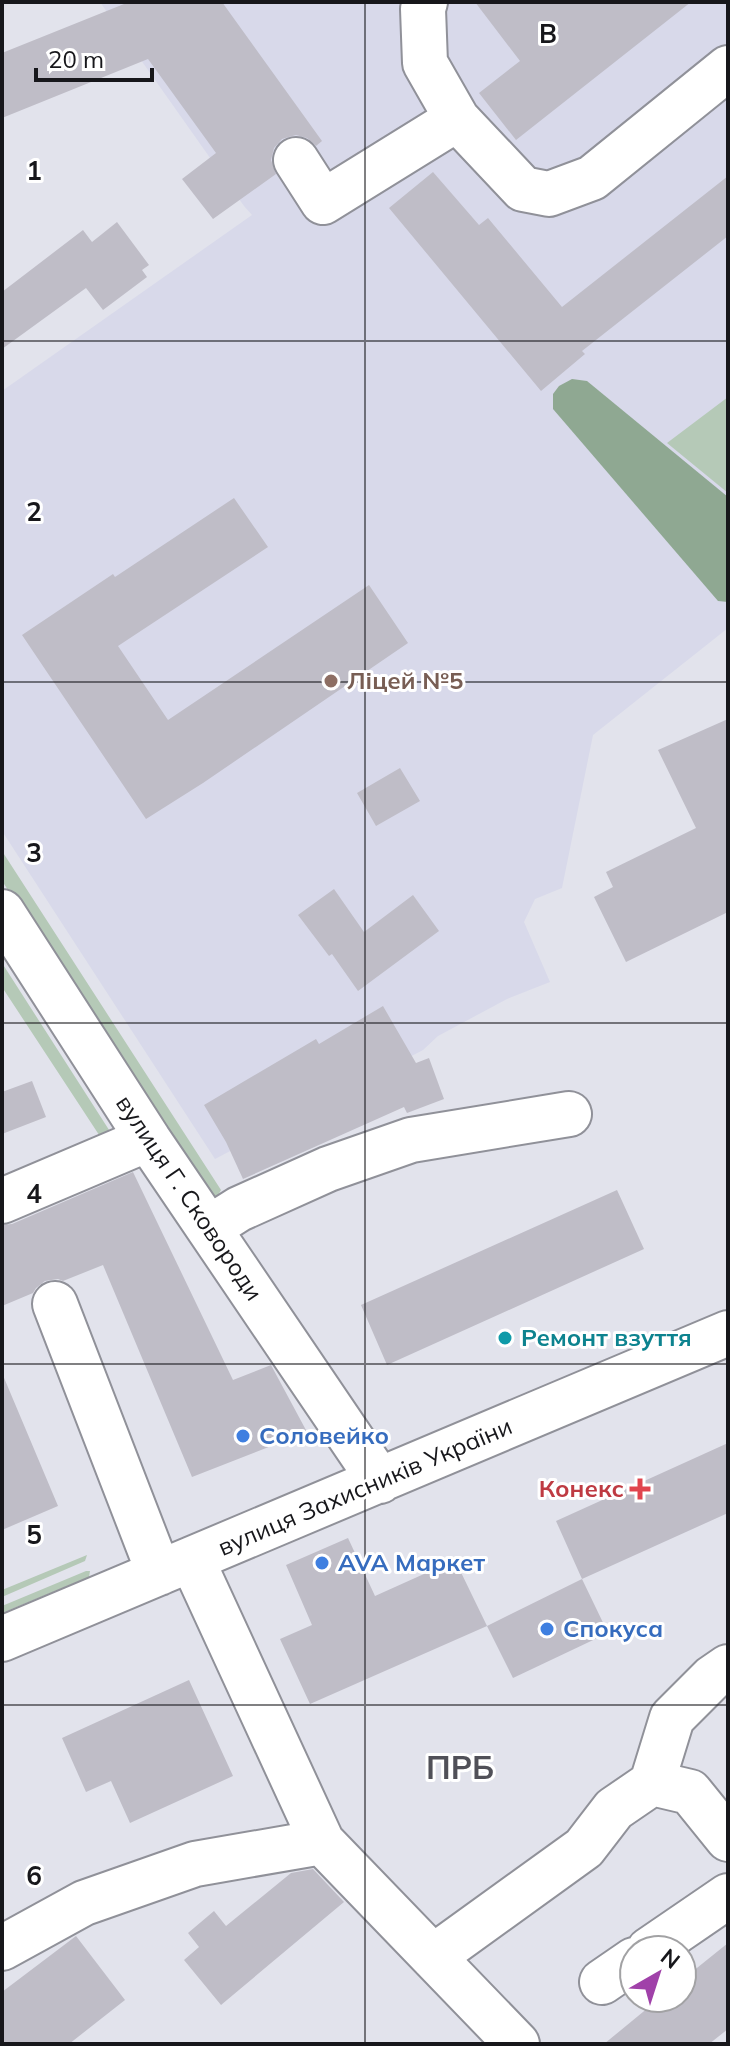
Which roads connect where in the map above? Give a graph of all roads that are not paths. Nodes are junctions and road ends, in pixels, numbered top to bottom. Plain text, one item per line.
1 (425, 2) edge
2 (728, 68) edge
3 (457, 119) junction
4 (296, 160) dead end
5 (2, 912) edge
6 (569, 1114) dead end
7 (148, 1139) junction
8 (2, 1201) edge
9 (209, 1228) junction
10 (55, 1304) dead end
11 (728, 1333) edge
12 (380, 1481) junction
13 (175, 1566) junction
14 (2, 1639) edge
15 (728, 1667) edge
16 (652, 1783) junction
17 (728, 1839) edge
18 (322, 1842) junction
19 (728, 1896) edge
20 (672, 1934) edge
21 (2, 1948) edge
22 (433, 1957) junction
23 (517, 2044) edge

1 - 3 street
2 - 3 street
3 - 4 street
5 - 7 street, вулиця Г. Сковороди
6 - 9 street
7 - 8 street
7 - 9 street, вулиця Г. Сковороди
9 - 12 street, вулиця Г. Сковороди
10 - 13 street
11 - 12 street, вулиця Захисників України
12 - 13 street, вулиця Захисників України
13 - 14 street, вулиця Захисників України
13 - 18 street
15 - 16 street
16 - 17 street
16 - 22 street
18 - 21 street
18 - 22 street
19 - 20 street
22 - 23 street

